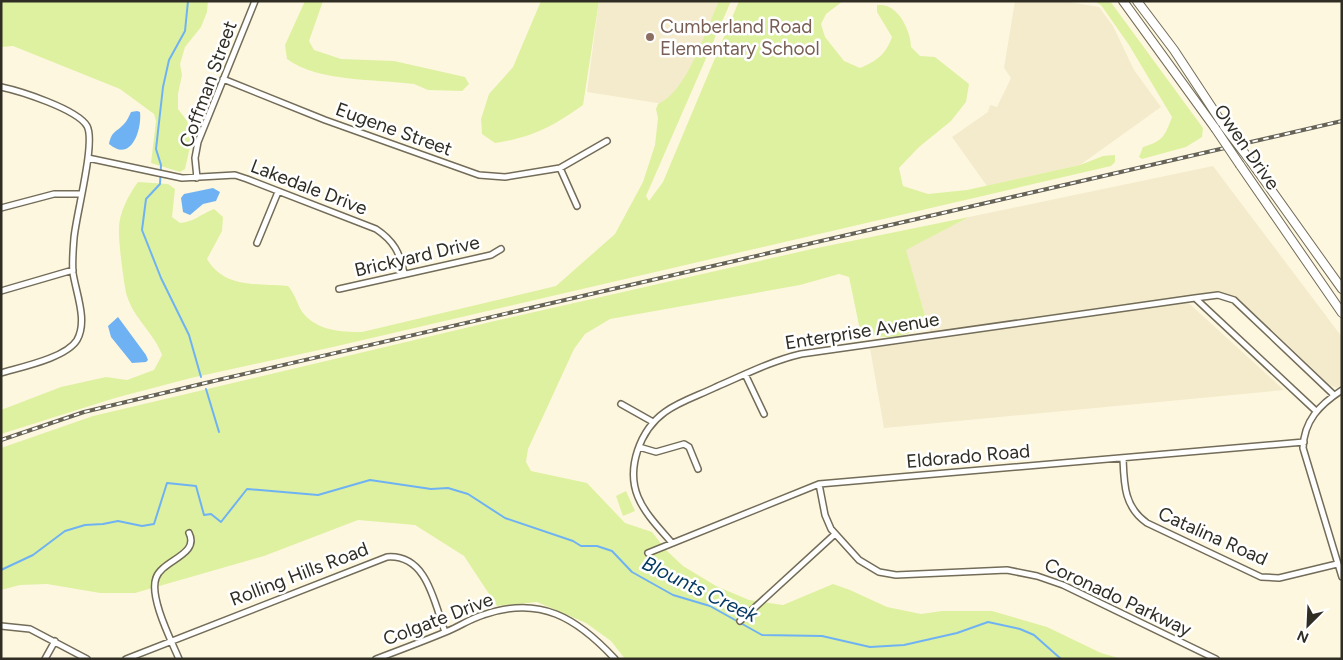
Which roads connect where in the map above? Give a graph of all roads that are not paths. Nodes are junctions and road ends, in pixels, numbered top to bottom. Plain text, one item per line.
1 (255, 1) edge
2 (1123, 1) edge
3 (1137, 1) edge
4 (223, 79) junction
5 (1, 87) edge
6 (607, 141) dead end
7 (88, 158) junction
8 (560, 168) junction
9 (197, 178) junction
10 (278, 192) junction
11 (80, 194) junction
12 (577, 206) dead end
13 (1, 208) edge
14 (257, 243) dead end
15 (501, 249) dead end
16 (73, 270) junction
17 (404, 273) junction
18 (339, 289) dead end
19 (1342, 289) edge
20 (1, 291) edge
21 (1195, 298) junction
22 (1341, 310) edge
23 (1, 373) edge
24 (745, 374) junction
25 (1342, 390) edge
26 (1334, 395) junction
27 (622, 404) dead end
28 (1316, 411) junction
29 (764, 414) dead end
30 (654, 422) junction
31 (1304, 442) junction
32 (639, 447) junction
33 (1123, 458) junction
34 (698, 469) dead end
35 (819, 484) junction
36 (189, 533) dead end
37 (835, 534) junction
38 (672, 543) junction
39 (648, 553) dead end
40 (1337, 564) junction
41 (1342, 578) edge
42 (740, 621) dead end
43 (1, 626) edge
44 (445, 632) junction
45 (55, 641) junction
46 (172, 641) junction
47 (45, 659) edge
48 (87, 659) edge
49 (126, 659) edge
50 (179, 659) edge
51 (376, 659) edge
52 (615, 659) edge
53 (1216, 659) edge

1 - 4 street, Coffman Street
2 - 22 highway, Owen Drive, bridge
3 - 19 highway, Owen Drive, bridge
4 - 8 street, Eugene Street
4 - 9 street, Coffman Street
5 - 7 street
6 - 8 street
7 - 9 street, Lakedale Drive
7 - 11 street
8 - 12 street
9 - 10 street, Lakedale Drive
10 - 14 street
10 - 17 street, Lakedale Drive
11 - 13 street
11 - 16 street
15 - 17 street, Brickyard Drive
16 - 20 street
16 - 23 street
17 - 18 street, Brickyard Drive
21 - 24 street, Enterprise Avenue
21 - 26 street, Enterprise Avenue
21 - 28 street
24 - 29 street
24 - 30 street, Enterprise Avenue
25 - 26 street
26 - 28 street
27 - 30 street
28 - 31 street
30 - 32 street, Enterprise Avenue
31 - 33 street, Eldorado Road
31 - 40 street
32 - 34 street
32 - 38 street, Enterprise Avenue
33 - 35 street, Eldorado Road
33 - 40 street, Catalina Road
35 - 37 street, Coronado Parkway
35 - 38 street, Eldorado Road
36 - 46 street
37 - 42 street
37 - 53 street, Coronado Parkway
38 - 39 street, Eldorado Road
40 - 41 street
43 - 45 street
44 - 46 street, Rolling Hills Road
44 - 51 street, Colgate Drive
44 - 52 street, Colgate Drive
45 - 47 street
45 - 48 street
46 - 49 street, Rolling Hills Road
46 - 50 street

